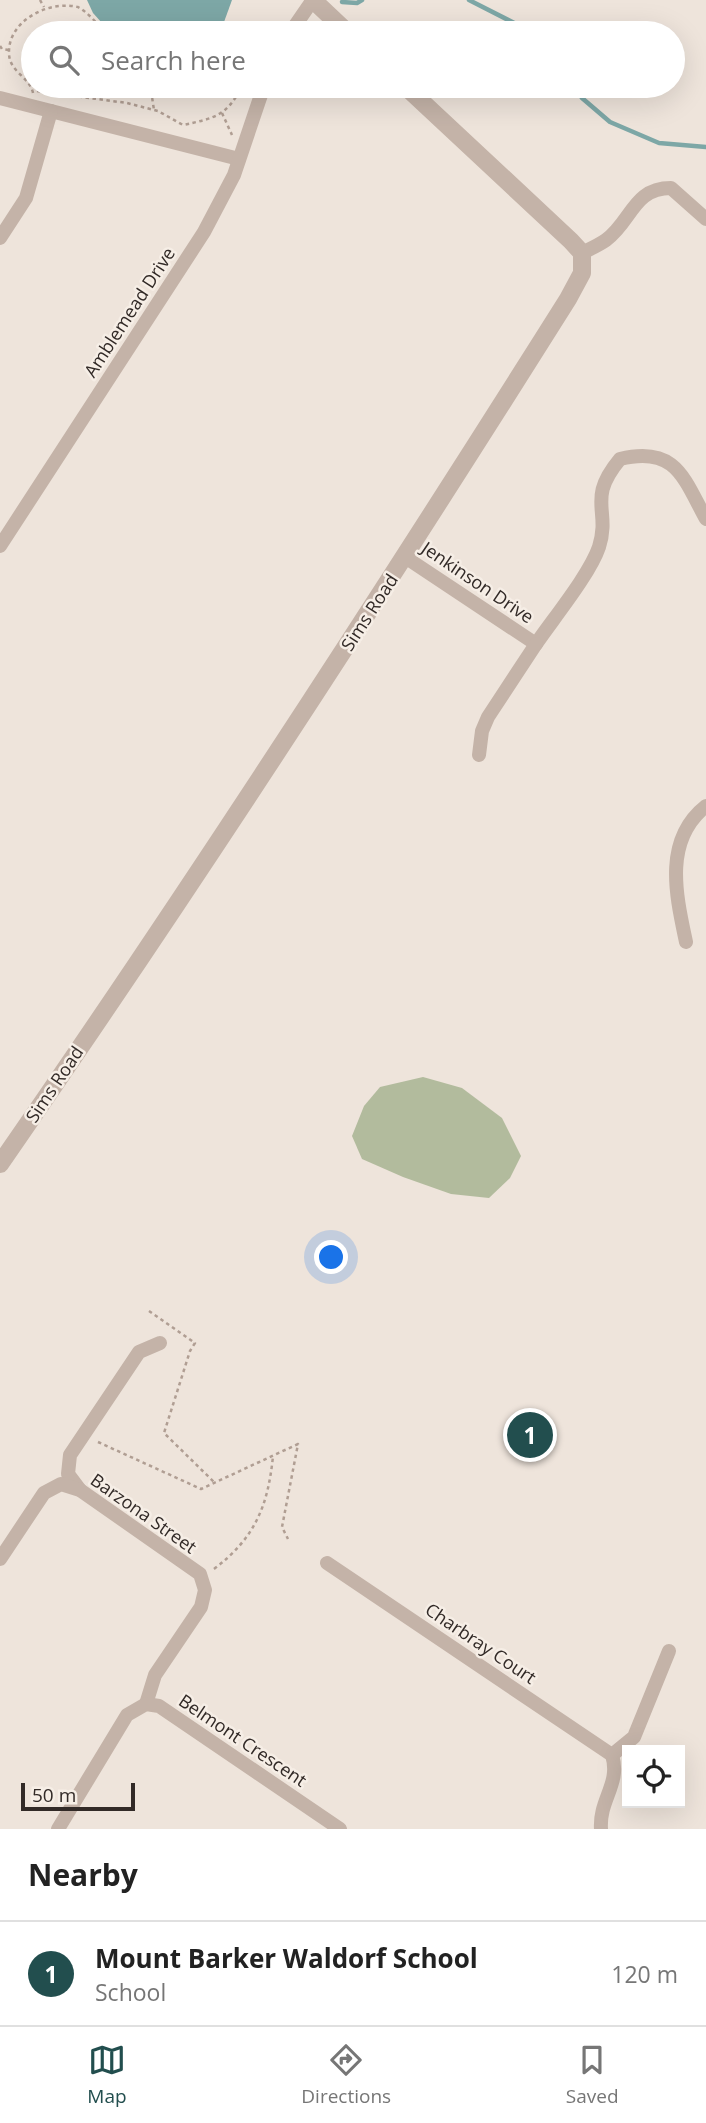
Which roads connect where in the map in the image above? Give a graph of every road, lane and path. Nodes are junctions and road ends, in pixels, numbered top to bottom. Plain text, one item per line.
1 (40, 0) edge
2 (313, 1) edge
3 (44, 7) junction
4 (21, 21) edge
5 (21, 21) edge
6 (95, 21) edge
7 (299, 21) edge
8 (335, 21) edge
9 (0, 46) edge
10 (9, 50) junction
11 (21, 78) edge
12 (0, 98) edge
13 (88, 98) edge
14 (152, 98) edge
15 (236, 98) edge
16 (260, 98) edge
17 (418, 98) edge
18 (154, 110) junction
19 (51, 111) junction
20 (222, 113) junction
21 (224, 155) junction
22 (239, 159) junction
23 (706, 219) edge
24 (0, 237) edge
25 (582, 253) junction
26 (706, 519) edge
27 (0, 546) edge
28 (405, 557) junction
29 (536, 644) junction
30 (479, 755) dead end
31 (706, 806) edge
32 (686, 942) dead end
33 (1, 1160) edge
34 (149, 1311) dead end
35 (160, 1343) dead end
36 (94, 1441) dead end
37 (273, 1456) junction
38 (215, 1483) junction
39 (80, 1490) junction
40 (288, 1539) dead end
41 (0, 1559) edge
42 (327, 1563) dead end
43 (212, 1571) dead end
44 (669, 1651) dead end
45 (146, 1704) junction
46 (612, 1755) junction
47 (58, 1829) edge
48 (340, 1829) edge
49 (601, 1829) edge

1 - 3 path
2 - 7 street
2 - 8 street
3 - 4 path
3 - 6 path
5 - 10 path
9 - 10 path
10 - 11 path
12 - 19 street
13 - 18 path
14 - 18 path
15 - 20 path
16 - 22 street, Amblemead Drive
17 - 25 street
18 - 20 path
19 - 21 street
19 - 24 street
20 - 21 path
21 - 22 street
22 - 27 street, Amblemead Drive
23 - 25 street
25 - 28 street, Sims Road
26 - 29 street, Jenkinson Drive
28 - 29 street, Jenkinson Drive
28 - 33 street, Sims Road
29 - 30 street
31 - 32 street
34 - 38 path
35 - 39 street
36 - 38 path
37 - 38 path
37 - 40 path
37 - 43 path
39 - 41 street, Barzona Street
39 - 45 street, Barzona Street
42 - 46 street, Charbray Court
44 - 46 street
45 - 47 street
45 - 48 street, Belmont Crescent
46 - 49 street

